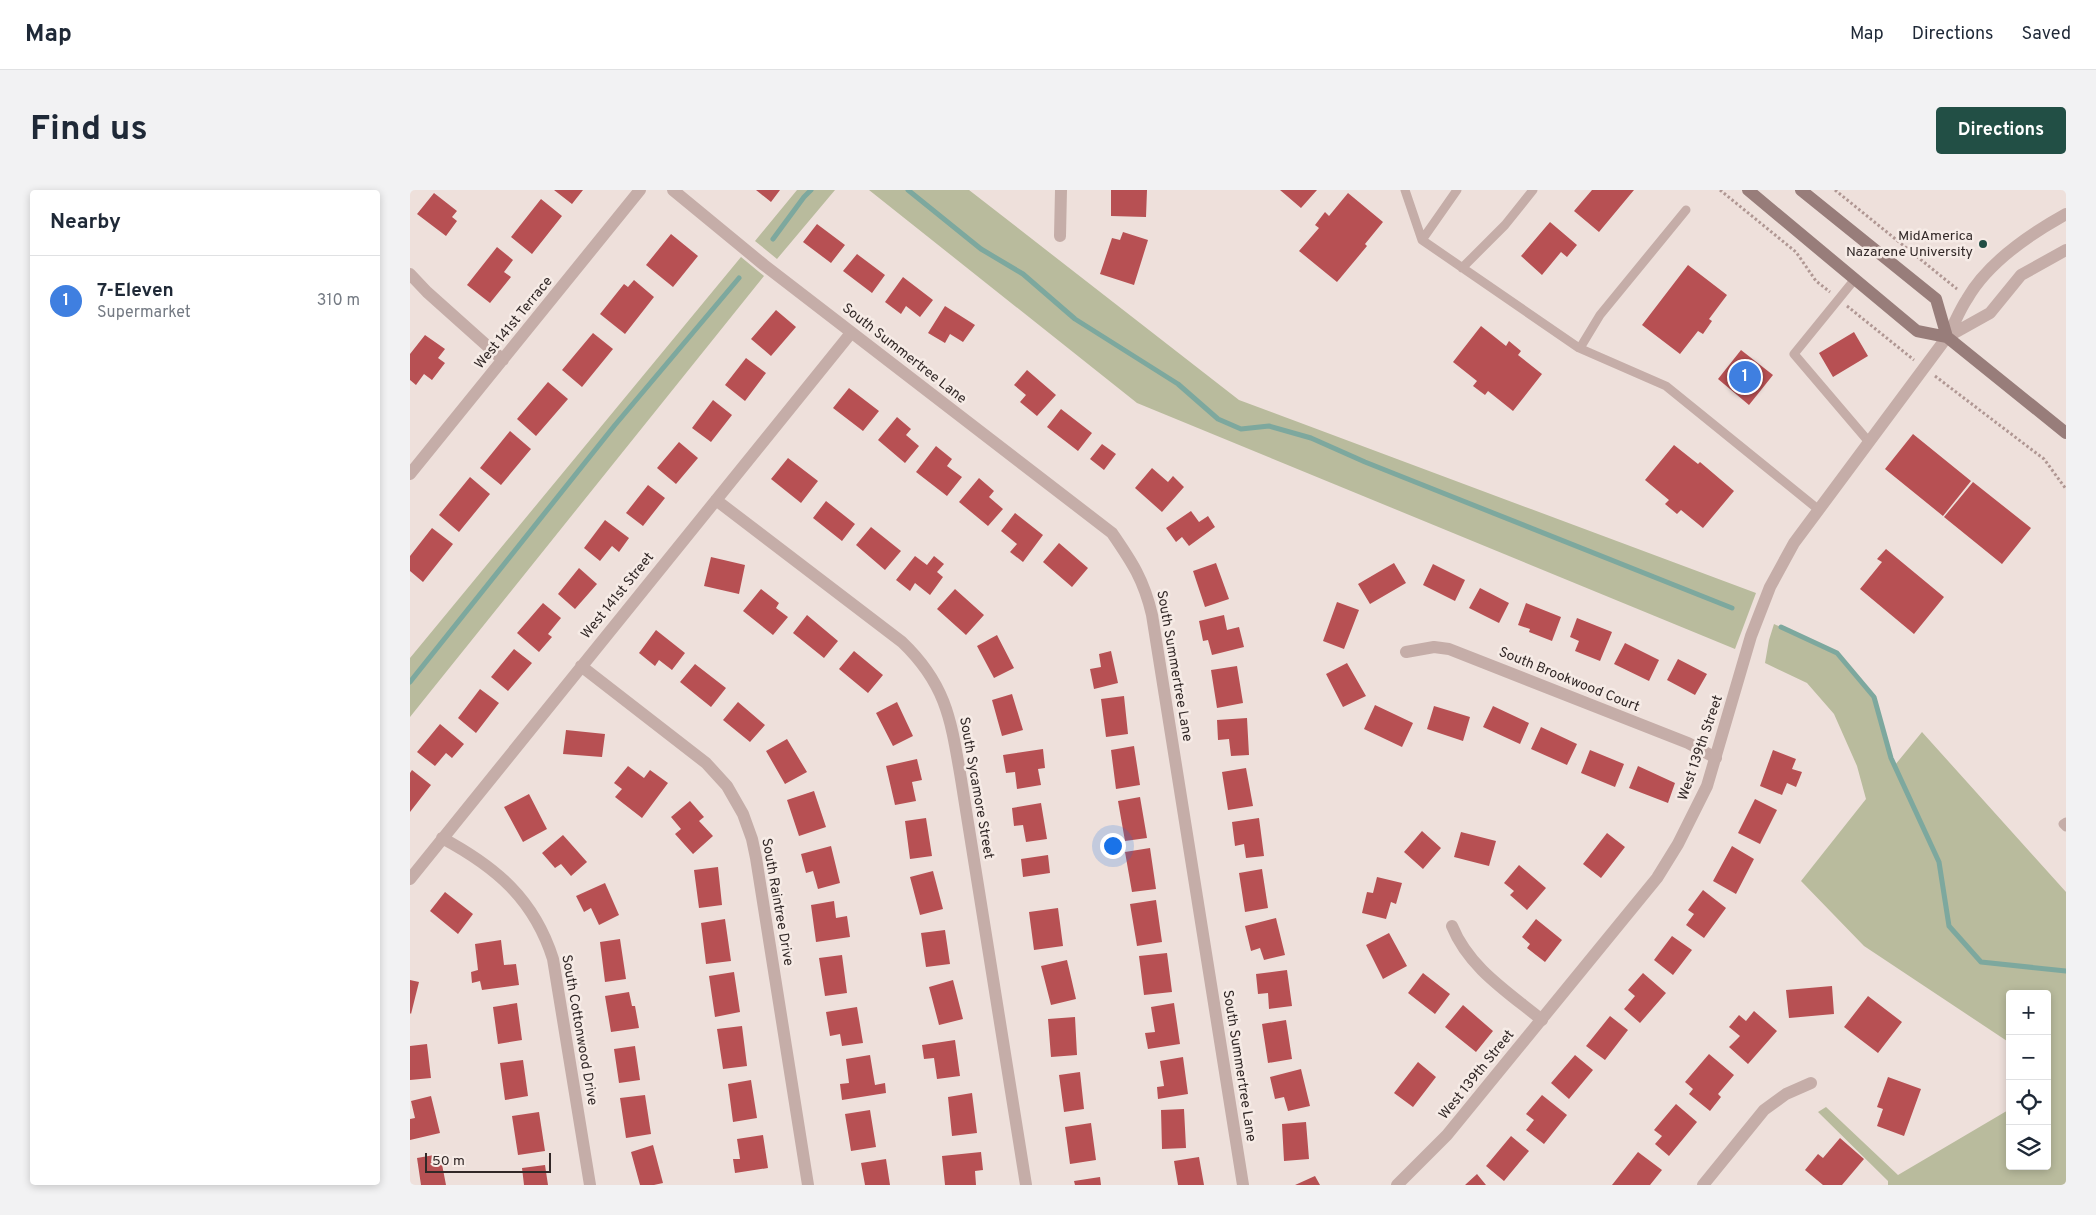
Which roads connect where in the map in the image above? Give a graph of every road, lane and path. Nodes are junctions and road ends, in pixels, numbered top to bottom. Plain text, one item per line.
1 (640, 190) edge
2 (673, 190) edge
3 (1061, 190) edge
4 (1405, 190) edge
5 (1457, 190) edge
6 (1533, 190) edge
7 (1720, 190) edge
8 (1748, 190) edge
9 (1801, 190) edge
10 (1835, 190) edge
11 (1686, 210) dead end
12 (2066, 214) edge
13 (1060, 236) dead end
14 (1422, 240) junction
15 (2066, 250) edge
16 (1462, 268) junction
17 (410, 274) edge
18 (1855, 279) junction
19 (1967, 298) junction
20 (1839, 299) junction
21 (851, 332) junction
22 (1947, 337) junction
23 (1580, 348) junction
24 (1909, 356) dead end
25 (503, 360) junction
26 (1941, 381) dead end
27 (2066, 433) edge
28 (1870, 442) junction
29 (410, 474) edge
30 (2066, 489) edge
31 (716, 500) junction
32 (1819, 510) junction
33 (1406, 652) dead end
34 (581, 666) junction
35 (1716, 758) junction
36 (2066, 822) edge
37 (2066, 827) edge
38 (442, 838) junction
39 (410, 879) edge
40 (1452, 926) dead end
41 (1542, 1020) junction
42 (1811, 1083) dead end
43 (590, 1185) edge
44 (808, 1185) edge
45 (1026, 1185) edge
46 (1243, 1185) edge
47 (1397, 1185) edge
48 (1703, 1185) edge

1 - 25 street, West 141st Terrace
2 - 21 street, South Summertree Lane
3 - 13 street
4 - 14 lane
5 - 14 lane
6 - 16 lane
7 - 20 path
8 - 18 main road
9 - 22 main road
10 - 19 path
11 - 23 lane
12 - 19 street, West 139th Street
14 - 16 lane
15 - 22 street
16 - 23 lane
17 - 25 street
18 - 20 lane
18 - 22 main road
19 - 22 street, West 139th Street
20 - 24 path
20 - 28 lane
21 - 31 street, West 141st Street
21 - 46 street, South Summertree Lane
22 - 27 main road
22 - 28 street, West 139th Street
23 - 32 lane
25 - 29 street, West 141st Terrace
26 - 30 path
28 - 32 street, West 139th Street
31 - 34 street, West 141st Street
31 - 45 street, South Sycamore Street
32 - 35 street, West 139th Street
33 - 35 street, South Brookwood Court
34 - 38 street, West 141st Street
34 - 44 street, South Raintree Drive
35 - 41 street, West 139th Street
36 - 37 lane
38 - 39 street, West 141st Street
38 - 43 street, South Cottonwood Drive
40 - 41 street
41 - 47 street, West 139th Street
42 - 48 street

